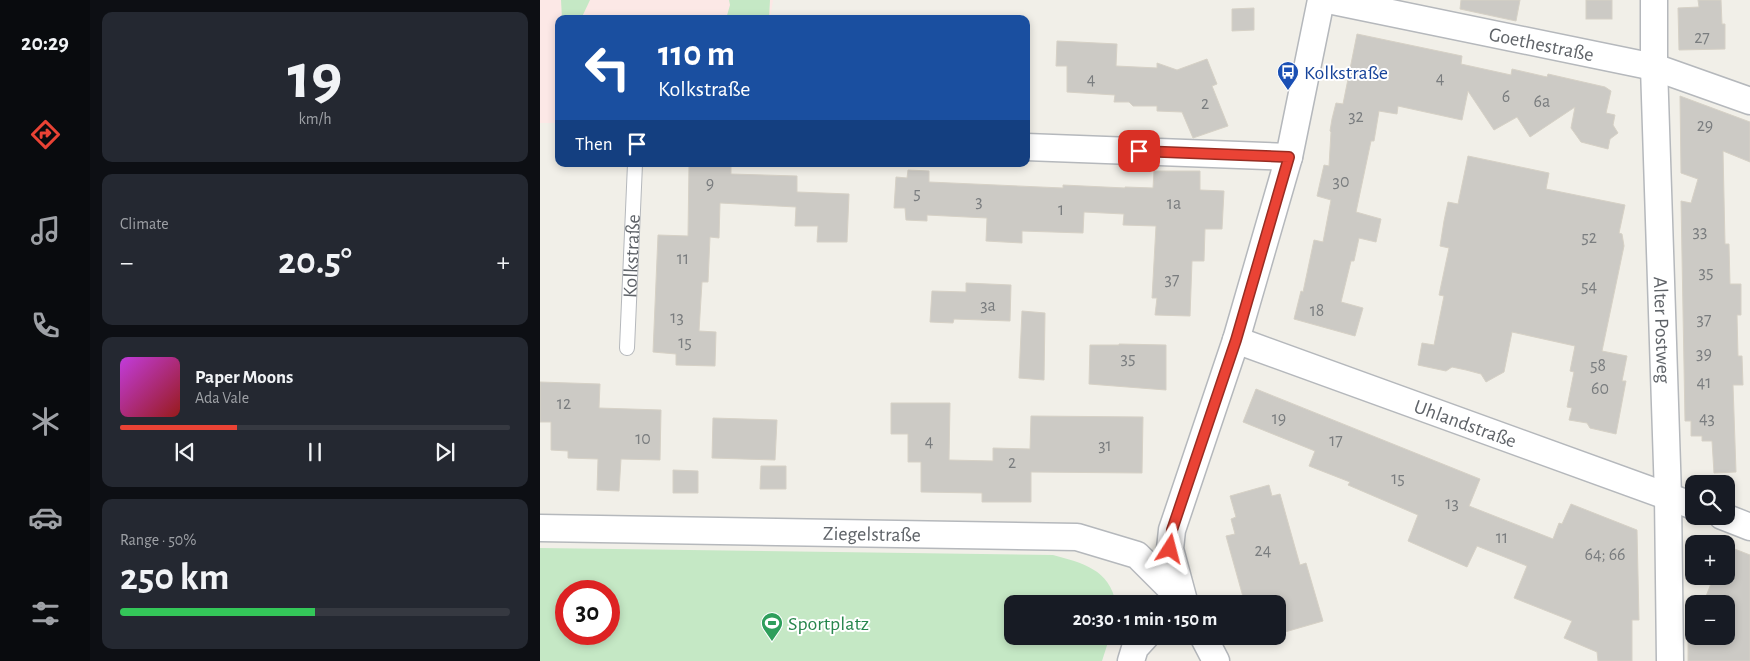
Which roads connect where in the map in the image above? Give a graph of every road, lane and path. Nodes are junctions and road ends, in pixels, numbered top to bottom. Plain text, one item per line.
1 (1320, 0) edge
2 (1328, 0) edge
3 (1654, 0) edge
4 (1654, 67) junction
5 (1750, 101) edge
6 (1030, 147) edge
7 (1289, 157) junction
8 (635, 167) edge
9 (1236, 340) junction
10 (627, 348) dead end
11 (1668, 496) junction
12 (1685, 503) edge
13 (1735, 521) edge
14 (1750, 527) edge
15 (540, 528) edge
16 (1175, 595) edge
17 (1181, 595) edge
18 (1137, 645) edge
19 (1208, 645) edge
20 (1131, 661) edge
21 (1216, 661) edge
22 (1670, 661) edge

1 - 7 street
2 - 4 street, Goethestraße
3 - 4 street, Alter Postweg
4 - 5 street, Goethestraße
4 - 11 street, Alter Postweg
6 - 7 street
7 - 9 street
8 - 10 lane, Kolkstraße
9 - 11 street, Uhlandstraße
9 - 17 street
11 - 12 street, Uhlandstraße
11 - 22 street, Alter Postweg
13 - 14 street
15 - 16 street, Ziegelstraße
18 - 20 street
19 - 21 street

